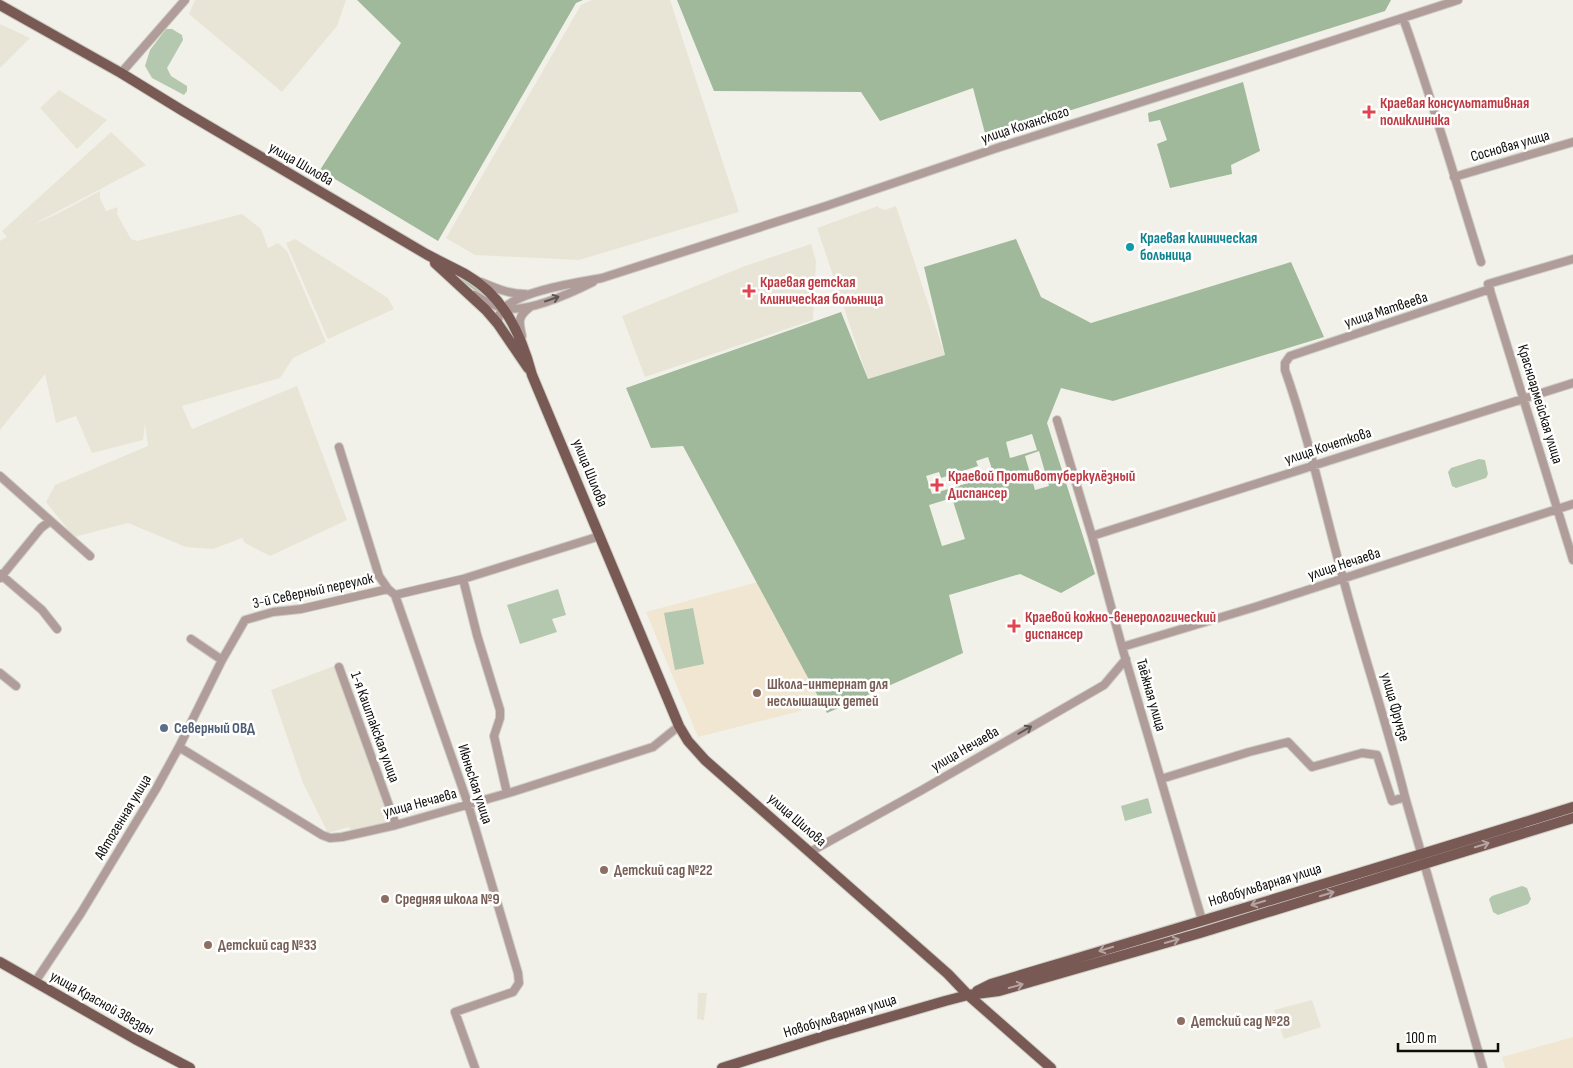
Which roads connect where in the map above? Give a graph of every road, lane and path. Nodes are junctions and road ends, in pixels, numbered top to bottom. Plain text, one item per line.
1 (185, 0) edge
2 (1458, 0) edge
3 (0, 5) edge
4 (1403, 18) junction
5 (121, 73) junction
6 (1573, 142) edge
7 (1454, 177) junction
8 (426, 254) junction
9 (1573, 260) edge
10 (1481, 262) dead end
11 (466, 274) junction
12 (602, 278) junction
13 (459, 285) junction
14 (1489, 287) junction
15 (532, 294) junction
16 (532, 306) junction
17 (503, 308) junction
18 (498, 324) junction
19 (525, 348) junction
20 (1290, 356) joint
21 (532, 375) junction
22 (1573, 383) edge
23 (1524, 398) junction
24 (1057, 420) dead end
25 (339, 447) dead end
26 (1313, 466) junction
27 (0, 476) edge
28 (1573, 504) edge
29 (1557, 510) junction
30 (50, 521) junction
31 (600, 536) junction
32 (1092, 536) junction
33 (90, 556) dead end
34 (1573, 560) edge
35 (1, 576) edge
36 (463, 579) junction
37 (1343, 579) junction
38 (388, 589) junction
39 (396, 595) junction
40 (245, 620) joint
41 (57, 629) dead end
42 (191, 639) dead end
43 (1122, 647) junction
44 (1126, 659) junction
45 (222, 660) junction
46 (340, 666) dead end
47 (0, 673) edge
48 (16, 686) dead end
49 (678, 726) junction
50 (179, 747) junction
51 (1161, 779) junction
52 (507, 793) junction
53 (1405, 797) junction
54 (468, 804) junction
55 (1573, 807) edge
56 (1573, 818) edge
57 (396, 824) junction
58 (810, 852) junction
59 (1423, 859) junction
60 (1202, 920) junction
61 (0, 962) edge
62 (35, 982) junction
63 (968, 995) junction
64 (190, 1068) edge
65 (475, 1068) edge
66 (722, 1068) edge
67 (1051, 1068) edge
68 (1483, 1068) edge

1 - 5 street
2 - 4 street, улица Коханского
3 - 5 main road, улица Шилова
4 - 7 street
4 - 12 street, улица Коханского
5 - 8 main road, улица Шилова
6 - 7 street, Сосновая улица
7 - 10 street
8 - 11 main road, улица Шилова
8 - 13 main road
9 - 14 street, улица Матвеева
11 - 15 street
11 - 17 main road, улица Шилова
12 - 15 street
16 -> 12 street
13 - 17 street
13 - 18 main road
14 - 20 street, улица Матвеева
14 - 23 street, Красноармейская улица
15 - 17 street
16 - 17 street
16 - 19 street
17 - 18 street
17 - 19 main road, улица Шилова
18 - 21 main road
19 - 21 main road, улица Шилова
20 - 26 street, улица Фрунзе
21 - 31 main road, улица Шилова
22 - 23 street, улица Кочеткова
23 - 26 street, улица Кочеткова
23 - 29 street, Красноармейская улица
24 - 32 street, Таёжная улица
25 - 38 street
26 - 32 street, улица Кочеткова
26 - 37 street, улица Фрунзе
27 - 30 street
28 - 29 street, улица Нечаева
29 - 34 street, Красноармейская улица
29 - 37 street, улица Нечаева
30 - 33 street
30 - 35 street
31 - 36 street
31 - 49 main road, улица Шилова
32 - 43 street, Таёжная улица
35 - 41 street
36 - 39 street
36 - 52 street
37 - 43 street, улица Нечаева
37 - 53 street, улица Фрунзе
38 - 39 street
38 - 40 street, 3-й Северный переулок
39 - 54 street, Июньская улица
40 - 45 street, Автогенная улица
42 - 45 street
43 - 44 street, Таёжная улица
44 - 51 street, Таёжная улица
58 -> 44 street, улица Нечаева
45 - 50 street, Автогенная улица
46 - 57 street, 1-я Каштакская улица
47 - 48 street
49 - 52 street, улица Нечаева
49 - 58 main road, улица Шилова
50 - 57 street, улица Нечаева
50 - 62 street, Автогенная улица
51 - 53 street
51 - 60 street, Таёжная улица
52 - 54 street, улица Нечаева
53 - 59 street, улица Фрунзе
54 - 57 street, улица Нечаева
54 - 65 street, Июньская улица
55 - 59 main road, Новобульварная улица
59 -> 56 main road, Новобульварная улица
58 - 63 main road, улица Шилова
59 -> 60 main road, Новобульварная улица
63 -> 59 main road, Новобульварная улица
59 - 68 street, улица Фрунзе
60 -> 63 main road, Новобульварная улица
61 - 62 main road, улица Красной Звезды
62 - 64 main road, улица Красной Звезды
63 - 66 main road, Новобульварная улица
63 - 67 main road, улица Шилова

